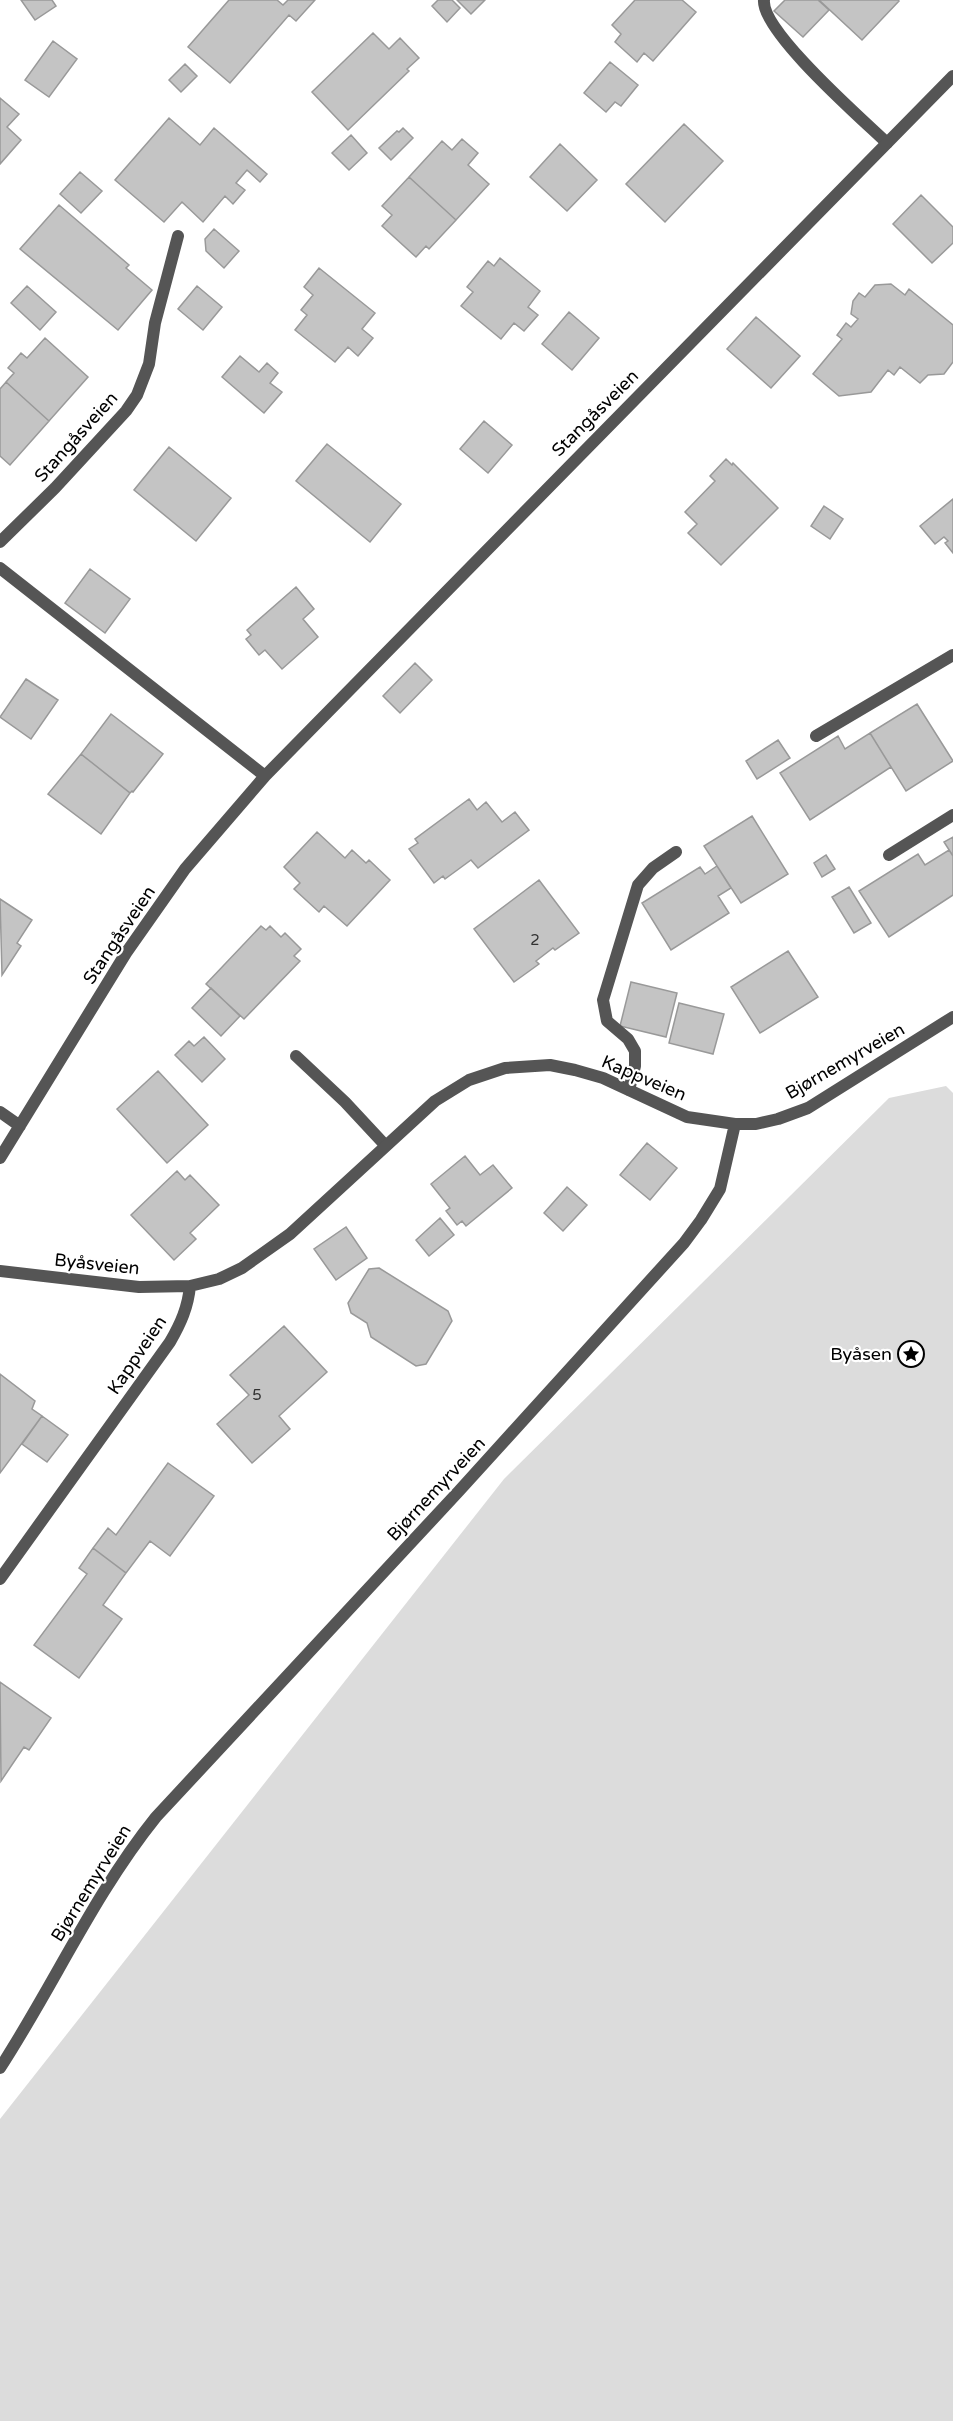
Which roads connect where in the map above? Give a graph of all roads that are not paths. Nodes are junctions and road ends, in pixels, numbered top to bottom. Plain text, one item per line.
1 (764, 0) edge
2 (953, 76) edge
3 (887, 143) junction
4 (178, 236) dead end
5 (0, 543) edge
6 (0, 568) edge
7 (953, 655) edge
8 (816, 736) dead end
9 (265, 776) junction
10 (953, 815) edge
11 (676, 852) dead end
12 (889, 855) dead end
13 (953, 1017) edge
14 (296, 1056) dead end
15 (629, 1090) junction
16 (0, 1112) edge
17 (735, 1124) junction
18 (20, 1126) junction
19 (385, 1145) junction
20 (0, 1158) edge
21 (0, 1271) edge
22 (190, 1286) junction
23 (0, 1579) edge
24 (0, 2068) edge

1 - 3 street
2 - 3 street, Stangåsveien
3 - 9 street, Stangåsveien
4 - 5 street, Stangåsveien
6 - 9 street
7 - 8 street
9 - 18 street, Stangåsveien
10 - 12 street
11 - 15 street
13 - 17 street, Bjørnemyrveien
14 - 19 street
15 - 17 street, Kappveien
15 - 19 street, Kappveien
16 - 18 street
17 - 24 street, Bjørnemyrveien
18 - 20 street, Stangåsveien
19 - 22 street, Kappveien
21 - 22 street, Byåsveien
22 - 23 street, Kappveien

